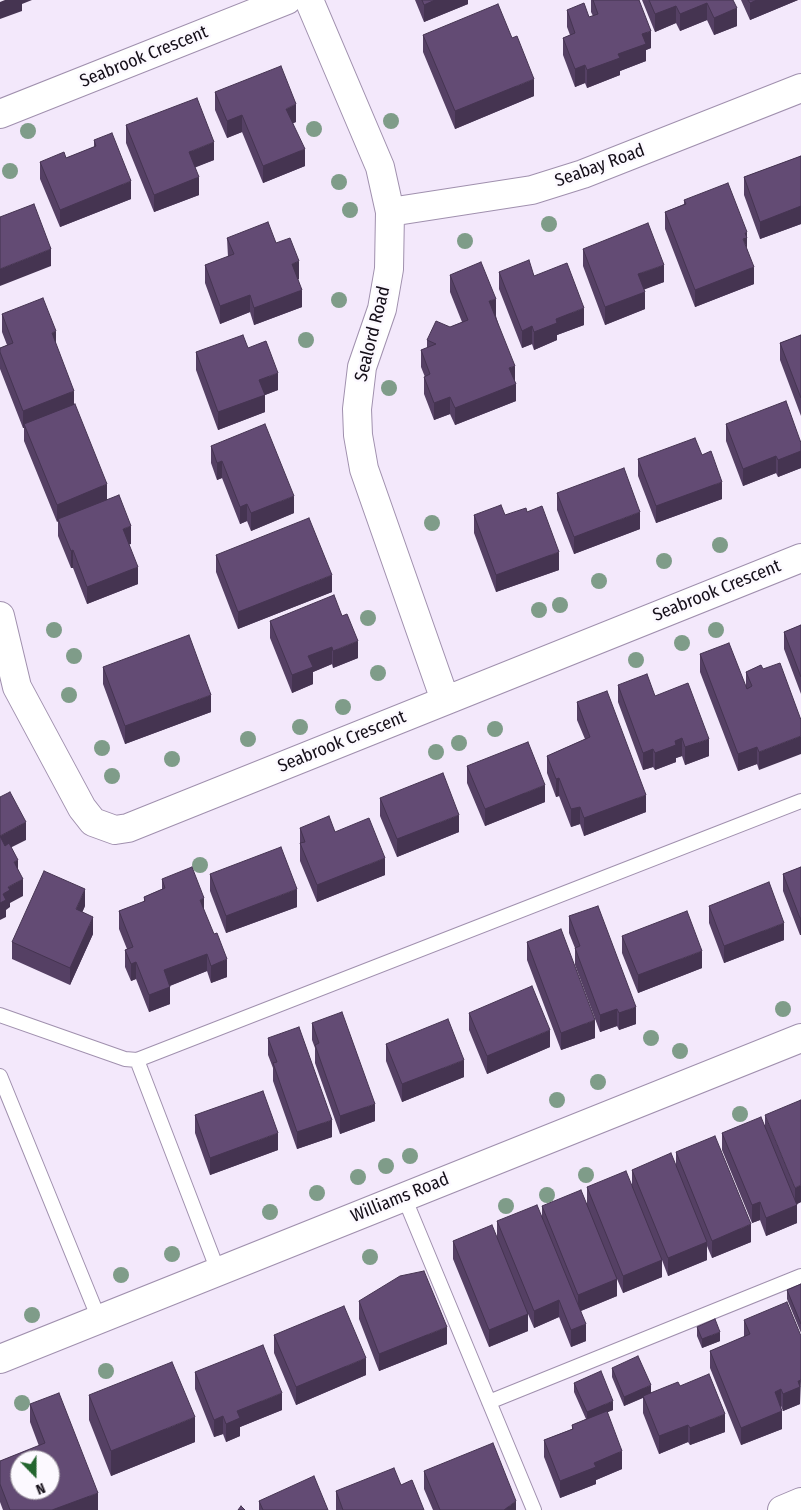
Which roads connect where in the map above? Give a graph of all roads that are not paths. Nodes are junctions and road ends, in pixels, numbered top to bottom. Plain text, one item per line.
1 (287, 0) edge
2 (309, 0) edge
3 (801, 88) edge
4 (0, 114) edge
5 (390, 212) junction
6 (801, 558) edge
7 (0, 616) edge
8 (445, 700) junction
9 (801, 801) edge
10 (0, 1015) edge
11 (801, 1038) edge
12 (138, 1060) junction
13 (0, 1076) edge
14 (404, 1197) junction
15 (218, 1271) junction
16 (801, 1276) edge
17 (99, 1319) junction
18 (0, 1359) edge
19 (489, 1402) junction
20 (801, 1502) edge
21 (534, 1510) edge
22 (782, 1510) edge

1 - 4 street, Seabrook Crescent
2 - 5 street, Sealord Road
3 - 5 street, Seabay Road
5 - 8 street, Sealord Road
6 - 8 street, Seabrook Crescent
7 - 8 street, Seabrook Crescent
9 - 12 lane
10 - 12 lane
11 - 14 street, Williams Road
12 - 15 lane
13 - 17 lane
14 - 15 street, Williams Road
14 - 19 lane
15 - 17 street, Williams Road
16 - 19 lane
17 - 18 street, Williams Road
19 - 21 lane
20 - 22 street

